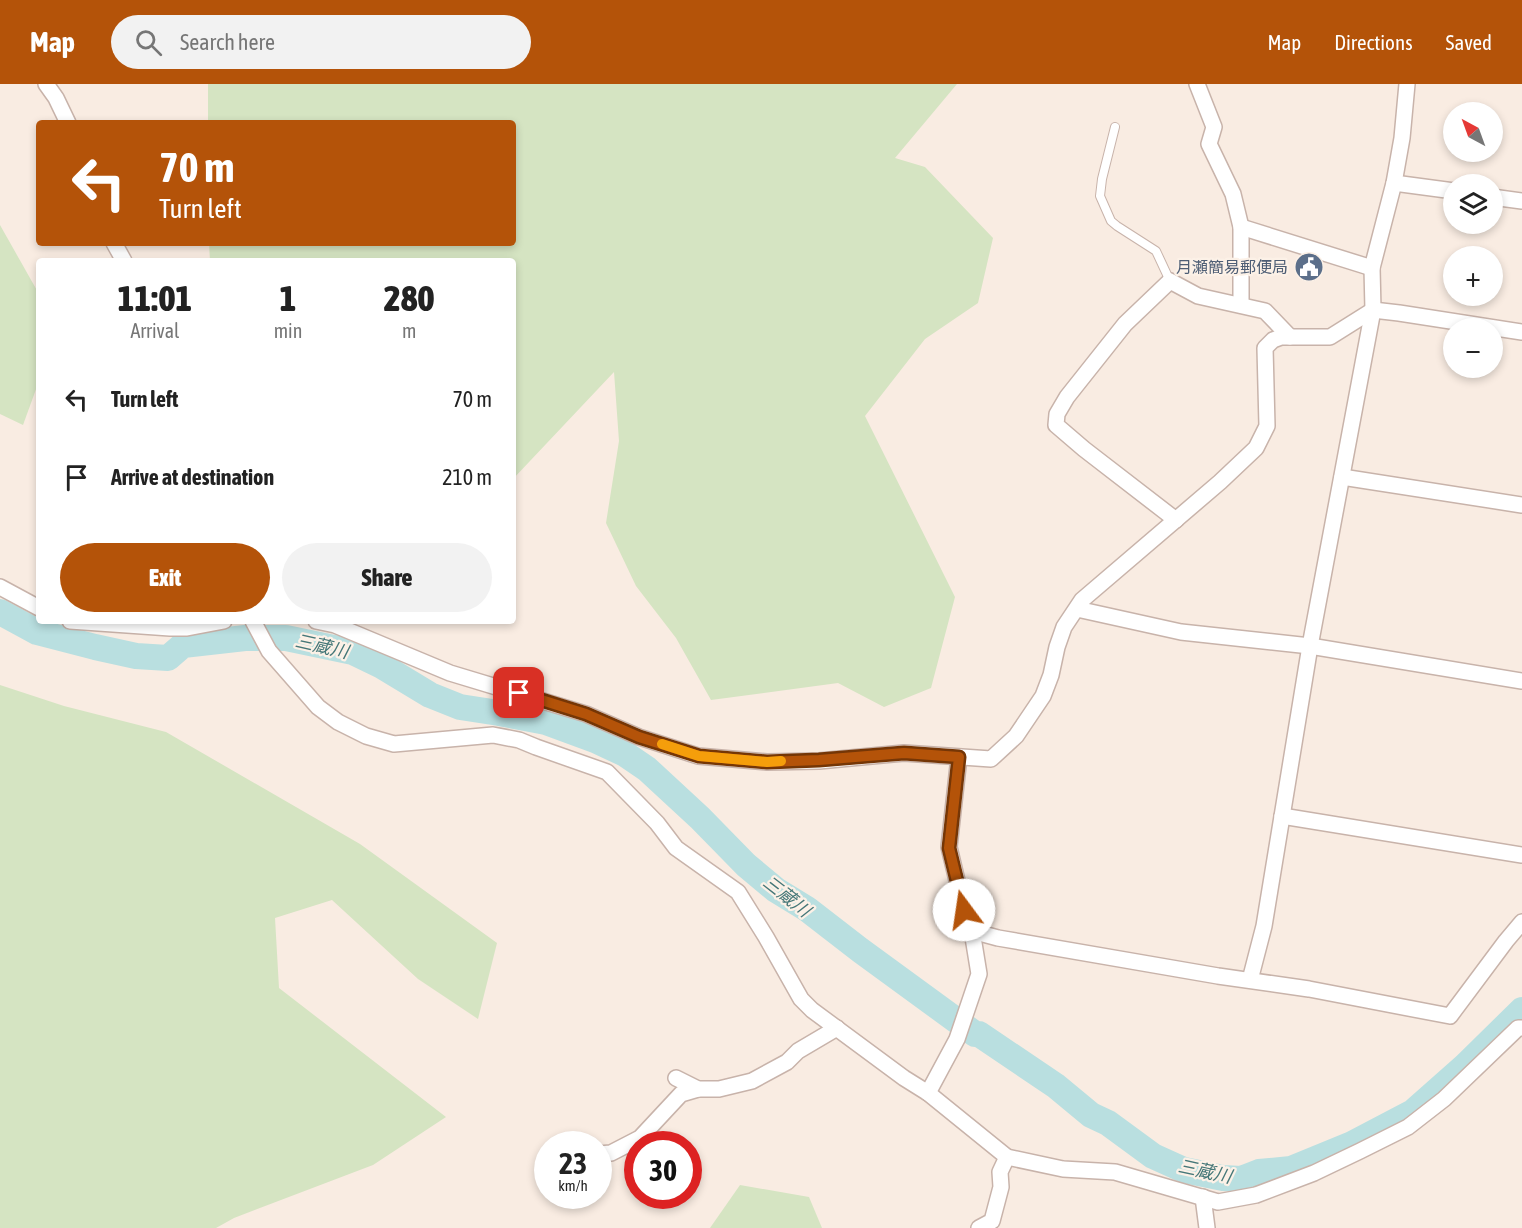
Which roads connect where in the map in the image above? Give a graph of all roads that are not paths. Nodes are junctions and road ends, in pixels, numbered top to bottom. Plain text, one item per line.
1 (46, 84) edge
2 (1197, 84) edge
3 (1407, 84) edge
4 (67, 120) edge
5 (1115, 127) dead end
6 (1394, 183) junction
7 (1443, 190) edge
8 (1503, 198) edge
9 (1522, 201) edge
10 (1241, 227) junction
11 (1372, 268) junction
12 (1170, 281) junction
13 (1241, 305) junction
14 (1373, 310) junction
15 (1522, 332) edge
16 (1290, 337) junction
17 (1342, 477) junction
18 (1522, 505) edge
19 (1176, 520) junction
20 (0, 587) edge
21 (36, 606) edge
22 (1077, 609) junction
23 (113, 624) edge
24 (206, 624) edge
25 (330, 624) edge
26 (256, 627) edge
27 (1310, 646) junction
28 (1522, 681) edge
29 (959, 757) junction
30 (1282, 816) junction
31 (1522, 855) edge
32 (1522, 922) edge
33 (972, 931) junction
34 (1250, 980) junction
35 (837, 1028) junction
36 (1522, 1028) edge
37 (676, 1078) dead end
38 (698, 1089) junction
39 (928, 1093) junction
40 (612, 1152) edge
41 (1007, 1157) junction
42 (1203, 1197) junction
43 (979, 1228) edge
44 (1208, 1228) edge

1 - 4 street
2 - 10 street
3 - 6 street
5 - 12 lane
6 - 7 street
6 - 11 street
8 - 9 street
10 - 11 street
10 - 13 street
11 - 14 street
12 - 13 street
12 - 19 street
13 - 16 street
14 - 15 street
14 - 16 street
14 - 17 street
16 - 19 street
17 - 18 street
17 - 27 street
19 - 22 street
20 - 21 street
22 - 27 street
22 - 29 street
23 - 24 street
25 - 29 street
26 - 35 street
27 - 28 street
27 - 30 street
29 - 33 street
30 - 31 street
30 - 34 street
32 - 34 street
33 - 34 street
33 - 39 street
35 - 38 street
35 - 39 street
36 - 42 street
37 - 38 street
38 - 40 street
39 - 41 street
41 - 42 street
41 - 43 street
42 - 44 street

